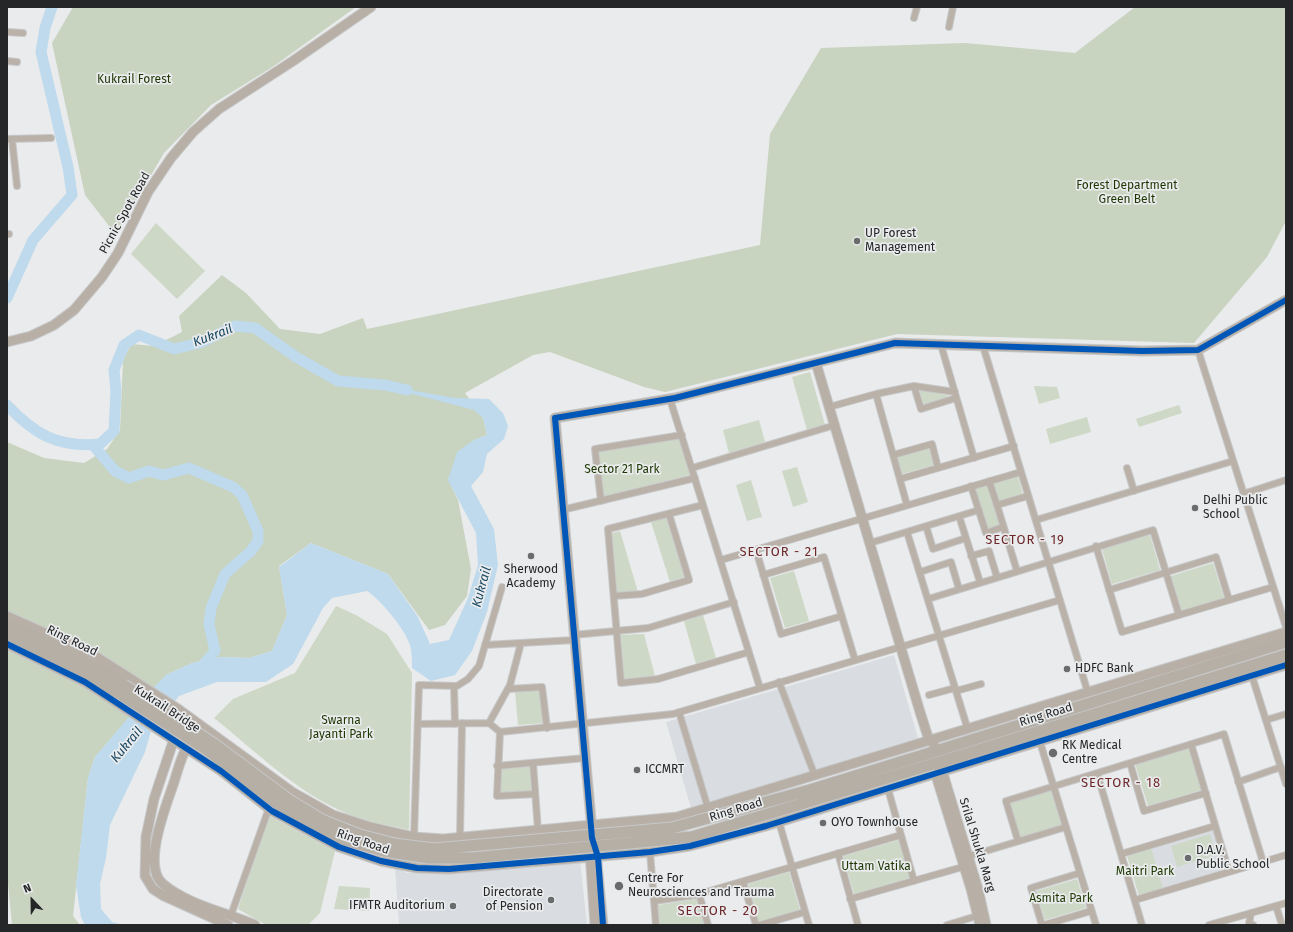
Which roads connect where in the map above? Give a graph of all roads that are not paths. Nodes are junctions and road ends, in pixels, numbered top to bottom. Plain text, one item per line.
1 (371, 7) edge
2 (917, 7) edge
3 (953, 7) edge
4 (914, 18) dead end
5 (949, 26) dead end
6 (7, 32) edge
7 (24, 33) dead end
8 (7, 61) edge
9 (17, 62) dead end
10 (50, 138) dead end
11 (9, 139) edge
12 (17, 186) dead end
13 (1286, 300) edge
14 (10, 341) edge
15 (941, 345) junction
16 (983, 346) junction
17 (1198, 350) junction
18 (816, 363) junction
19 (914, 386) junction
20 (876, 394) junction
21 (956, 395) junction
22 (670, 398) junction
23 (829, 407) junction
24 (835, 425) junction
25 (682, 435) junction
26 (1014, 446) junction
27 (893, 455) junction
28 (974, 458) junction
29 (1233, 461) junction
30 (692, 468) junction
31 (938, 468) junction
32 (1127, 468) dead end
33 (1021, 472) junction
34 (695, 478) junction
35 (900, 479) junction
36 (1286, 480) edge
37 (989, 481) junction
38 (971, 486) junction
39 (1134, 491) junction
40 (1244, 494) junction
41 (1028, 496) junction
42 (601, 501) junction
43 (703, 505) junction
44 (907, 505) junction
45 (997, 505) junction
46 (562, 510) junction
47 (979, 510) junction
48 (669, 514) junction
49 (959, 516) junction
50 (862, 518) junction
51 (1036, 520) junction
52 (926, 526) junction
53 (1003, 527) junction
54 (907, 532) junction
55 (966, 538) junction
56 (870, 543) junction
57 (1096, 546) junction
58 (756, 550) junction
59 (971, 556) junction
60 (721, 560) junction
61 (1048, 561) junction
62 (1017, 570) junction
63 (920, 572) junction
64 (1166, 572) junction
65 (763, 575) junction
66 (997, 577) junction
67 (980, 582) junction
68 (502, 587) dead end
69 (1273, 587) junction
70 (959, 589) junction
71 (1109, 590) junction
72 (614, 596) junction
73 (928, 599) junction
74 (1060, 600) junction
75 (1229, 600) junction
76 (734, 602) junction
77 (7, 616) edge
78 (842, 616) junction
79 (1178, 616) junction
80 (7, 626) edge
81 (1286, 627) edge
82 (617, 631) junction
83 (1286, 632) edge
84 (7, 635) edge
85 (939, 635) junction
86 (573, 637) junction
87 (1286, 642) edge
88 (521, 643) junction
89 (7, 644) edge
90 (485, 645) junction
91 (900, 647) junction
92 (749, 652) junction
93 (1286, 655) edge
94 (855, 660) junction
95 (1286, 665) edge
96 (1252, 676) junction
97 (779, 682) junction
98 (981, 684) dead end
99 (454, 686) junction
100 (760, 688) junction
101 (121, 689) junction
102 (508, 689) junction
103 (955, 689) junction
104 (1088, 693) junction
105 (930, 695) dead end
106 (679, 712) junction
107 (1286, 714) edge
108 (187, 715) junction
109 (1266, 720) junction
110 (462, 723) junction
111 (489, 723) junction
112 (418, 724) junction
113 (455, 724) junction
114 (582, 724) junction
115 (201, 726) junction
116 (547, 728) junction
117 (968, 730) junction
118 (162, 732) joint
119 (500, 732) junction
120 (172, 740) junction
121 (1040, 742) junction
122 (206, 744) joint
123 (1191, 744) junction
124 (186, 749) junction
125 (934, 755) junction
126 (585, 758) junction
127 (533, 763) junction
128 (1130, 763) junction
129 (497, 766) junction
130 (1281, 767) junction
131 (1097, 773) junction
132 (815, 776) junction
133 (1238, 782) junction
134 (1286, 784) edge
135 (1053, 786) junction
136 (888, 789) junction
137 (1206, 793) junction
138 (535, 794) junction
139 (268, 808) junction
140 (708, 808) junction
141 (779, 822) junction
142 (591, 826) junction
143 (1215, 826) junction
144 (1066, 827) junction
145 (538, 831) junction
146 (901, 835) junction
147 (414, 837) junction
148 (460, 837) junction
149 (1018, 841) junction
150 (650, 852) junction
151 (838, 853) junction
152 (1121, 854) junction
153 (1286, 855) edge
154 (593, 857) junction
155 (966, 861) junction
156 (1263, 862) junction
157 (792, 867) junction
158 (1229, 872) junction
159 (1080, 873) junction
160 (914, 881) junction
161 (743, 882) junction
162 (699, 894) junction
163 (850, 899) junction
164 (1135, 900) junction
165 (654, 902) junction
166 (1286, 903) edge
167 (1276, 906) junction
168 (1091, 911) junction
169 (805, 912) junction
170 (1251, 913) junction
171 (230, 915) junction
172 (980, 918) edge
173 (1212, 924) edge
174 (228, 925) edge
175 (255, 925) edge
176 (595, 925) edge
177 (603, 925) edge
178 (656, 925) edge
179 (708, 925) edge
180 (756, 925) edge
181 (760, 925) edge
182 (809, 925) edge
183 (858, 925) edge
184 (947, 925) edge
185 (986, 925) edge
186 (1043, 925) edge
187 (1096, 925) edge
188 (1142, 925) edge
189 (1253, 925) edge
190 (1282, 925) edge

1 - 14 street, Picnic Spot Road
2 - 4 street
3 - 5 street
6 - 7 street
8 - 9 street
10 - 11 street
11 - 12 street
13 - 17 street
15 - 16 street
15 - 18 street
15 - 21 street
16 - 17 street
16 - 26 street
17 - 29 street
18 - 22 street
18 - 23 street, Srilal Shukla Marg
19 - 20 street
19 - 21 street
19 - 21 street
20 - 23 street
20 - 27 street
21 - 28 street
22 - 25 street
22 - 46 street
23 - 24 street, Srilal Shukla Marg
24 - 30 street
24 - 50 street, Srilal Shukla Marg
25 - 30 street
25 - 42 street
26 - 28 street
26 - 33 street
27 - 31 street
27 - 35 street
28 - 31 street
29 - 39 street
29 - 40 street
30 - 34 street
31 - 35 street
32 - 39 street
33 - 37 street
33 - 41 street
34 - 42 street
34 - 43 street
35 - 44 street
36 - 40 street
37 - 38 street
37 - 45 street
38 - 44 street
38 - 47 street
39 - 51 street
40 - 69 street
41 - 45 street
41 - 51 street
42 - 46 street
43 - 48 street
43 - 60 street
44 - 50 street
45 - 53 street
46 - 86 street
47 - 49 street
47 - 53 street
48 - 72 street
48 - 72 street
49 - 52 street
49 - 55 street
50 - 56 street, Srilal Shukla Marg
50 - 58 street
51 - 61 street
52 - 54 street
52 - 55 street
53 - 62 street
54 - 56 street
54 - 63 street
55 - 59 street
56 - 91 street, Srilal Shukla Marg
57 - 61 street
57 - 64 street
57 - 71 street
58 - 60 street
58 - 65 street
59 - 66 street
59 - 67 street
60 - 76 street
61 - 62 street
61 - 74 street
62 - 66 street
63 - 70 street
63 - 73 street
64 - 71 street
64 - 75 street
64 - 79 street
65 - 78 street
65 - 78 street
66 - 67 street
67 - 70 street
68 - 90 street
69 - 75 street
69 - 81 street
70 - 73 street
71 - 79 street
72 - 82 street
73 - 85 street
74 - 85 street
74 - 104 street
75 - 79 street
76 - 82 street
76 - 92 street
77 - 101 street
78 - 94 street
80 - 101 highway, Ring Road
82 - 86 street
82 - 92 street
83 - 104 street
84 - 101 highway, Ring Road
85 - 91 street
85 - 103 street
86 - 88 street
86 - 114 street
87 - 125 highway, Ring Road
88 - 90 street
88 - 102 street
89 - 101 street
90 - 99 street
91 - 94 street
91 - 125 street, Srilal Shukla Marg
92 - 100 street
93 - 125 highway, Ring Road
94 - 97 street
95 - 96 street
96 - 109 street
96 - 121 street
97 - 100 street
97 - 132 street
98 - 103 street
99 - 112 street
99 - 113 street
100 - 106 street
101 - 108 street, Kukrail Bridge
101 - 118 street, Kukrail Bridge
101 - 122 highway, Kukrail Bridge, bridge
102 - 111 street
102 - 116 street
103 - 105 street
103 - 117 street
104 - 117 street
106 - 114 street
106 - 140 street
107 - 109 street
108 - 115 street, Kukrail Bridge
108 - 120 street
109 - 130 street
110 - 111 street
110 - 113 street
110 - 148 street
111 - 119 street
112 - 113 street
112 - 147 street
114 - 116 street
114 - 126 street
115 - 124 street
115 - 147 street, Kukrail Bridge
116 - 119 street
117 - 125 street
118 - 120 street, Ring Road
119 - 129 street
120 - 124 street, Ring Road
120 - 174 street
121 - 125 street
121 - 135 street
122 - 125 highway, Ring Road, bridge
123 - 128 street
123 - 133 street
123 - 137 street
124 - 139 street, Ring Road
124 - 171 street
125 - 132 street, Kukrail Bridge
125 - 136 street, Ring Road
125 - 155 street, Srilal Shukla Marg
126 - 127 street
126 - 142 street
127 - 129 street
127 - 138 street
128 - 131 street
128 - 137 street
129 - 138 street
130 - 133 street
130 - 134 street
131 - 135 street
131 - 152 street
132 - 140 street, Kukrail Bridge
133 - 156 street
135 - 144 street
135 - 149 street
136 - 141 street, Ring Road
136 - 146 street
137 - 143 street
138 - 145 street
139 - 154 street, Ring Road
139 - 171 street
140 - 142 street, Kukrail Bridge
141 - 150 street, Ring Road
141 - 157 street
142 - 145 street, Kukrail Bridge
142 - 154 street
143 - 152 street
143 - 158 street
144 - 149 street
144 - 159 street
145 - 148 street, Kukrail Bridge
146 - 151 street
146 - 160 street
147 - 148 street, Kukrail Bridge
149 - 155 street
150 - 154 street, Ring Road
150 - 165 street
151 - 157 street
151 - 163 street
152 - 164 street
153 - 156 street
154 - 176 street
154 - 177 street
155 - 160 street
155 - 172 street, Srilal Shukla Marg
156 - 158 street
157 - 161 street
157 - 169 street
158 - 164 street
159 - 168 street
159 - 186 street
160 - 163 street
161 - 162 street
161 - 180 street
162 - 165 street
162 - 179 street
163 - 183 street
164 - 188 street
165 - 178 street
166 - 167 street
167 - 170 street
167 - 190 street
168 - 186 street
168 - 187 street
169 - 181 street
169 - 182 street
170 - 173 street
170 - 189 street
171 - 175 street
172 - 184 street
172 - 185 street, Srilal Shukla Marg

